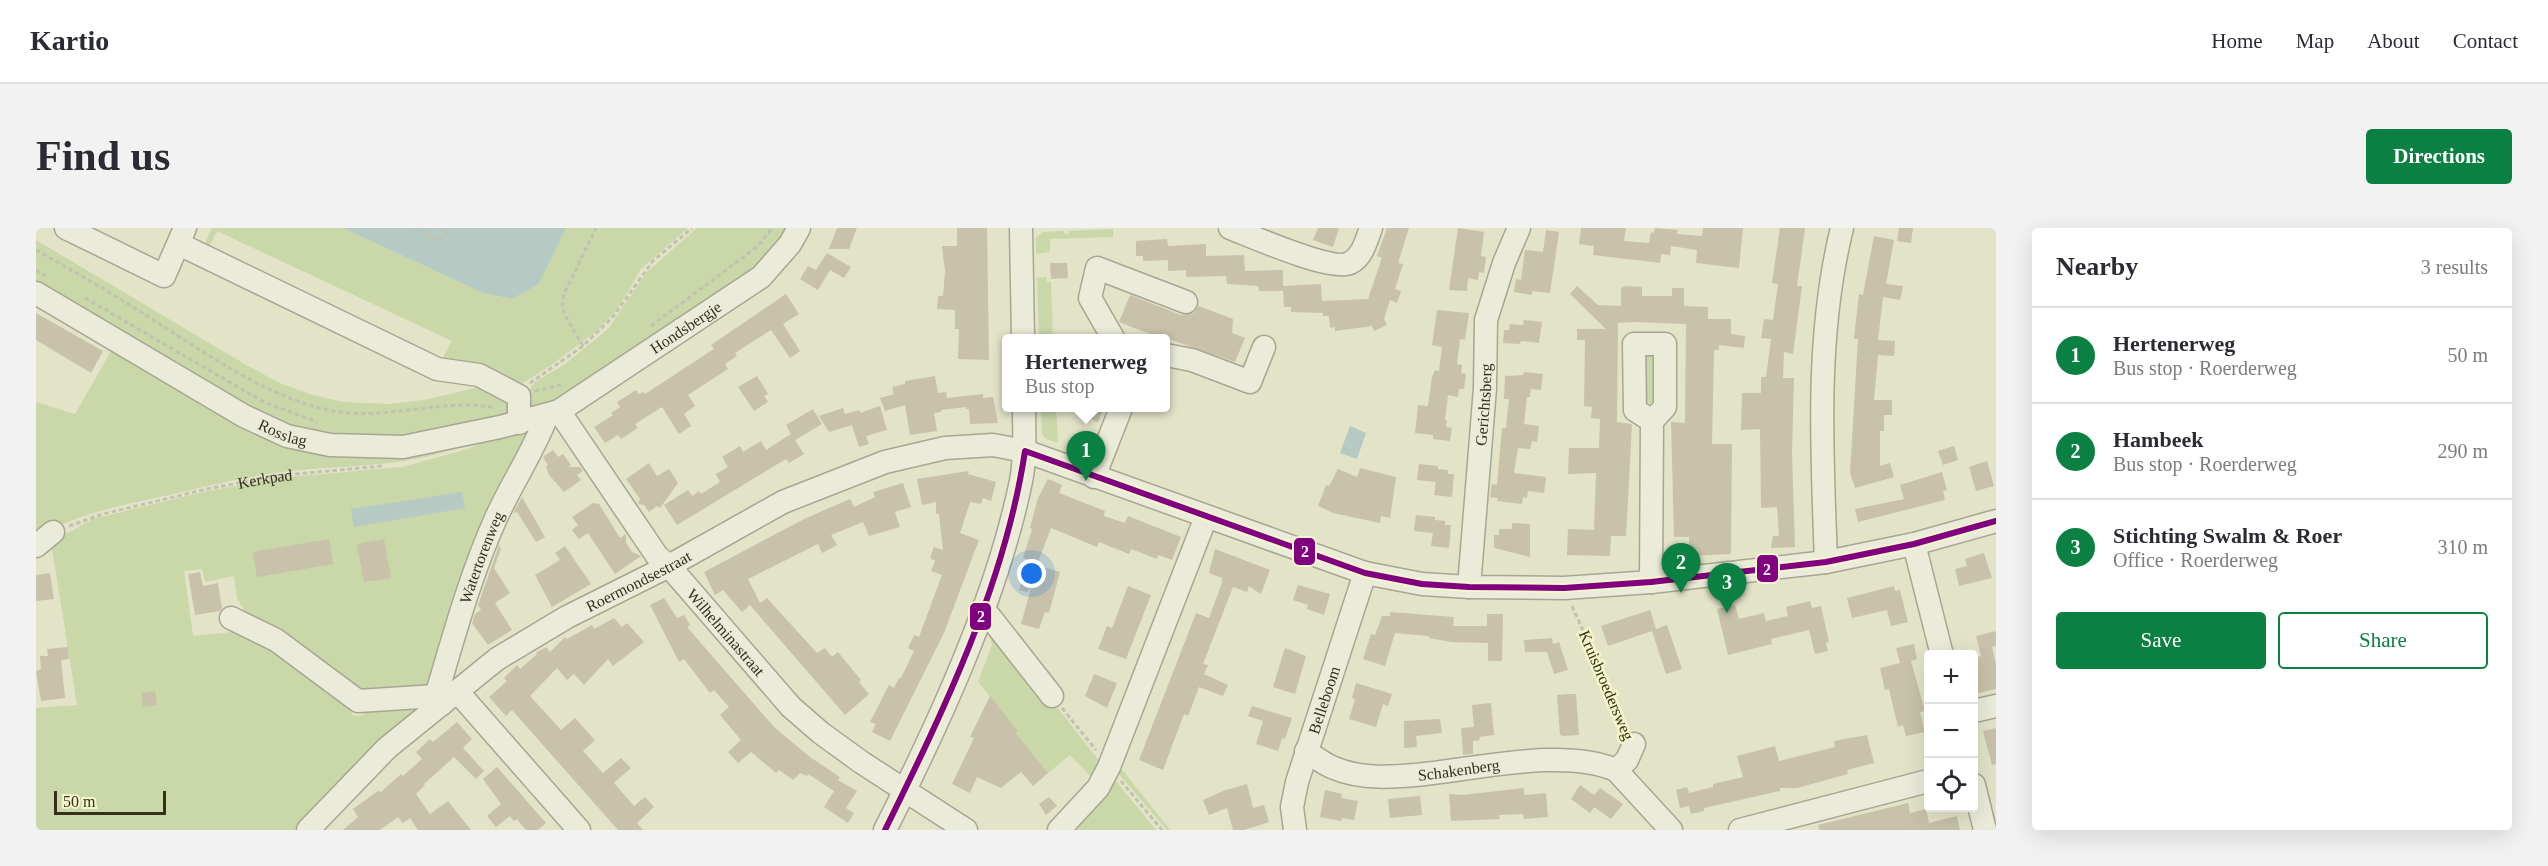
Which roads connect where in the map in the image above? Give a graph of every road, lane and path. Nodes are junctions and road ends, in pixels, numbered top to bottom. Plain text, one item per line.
1 (66, 228) edge
2 (414, 228) edge
3 (448, 228) edge
4 (596, 228) edge
5 (692, 228) edge
6 (772, 228) edge
7 (799, 228) edge
8 (1021, 228) edge
9 (1230, 228) edge
10 (1371, 228) edge
11 (1519, 228) edge
12 (1842, 228) edge
13 (182, 236) edge
14 (36, 250) edge
15 (36, 270) edge
16 (41, 284) edge
17 (75, 293) dead end
18 (1186, 302) dead end
19 (650, 327) dead end
20 (1023, 334) edge
21 (1110, 334) edge
22 (584, 346) junction
23 (1264, 347) dead end
24 (1170, 356) edge
25 (574, 382) dead end
26 (542, 389) dead end
27 (519, 396) junction
28 (487, 411) dead end
29 (1024, 412) edge
30 (1119, 412) edge
31 (553, 414) junction
32 (1658, 414) dead end
33 (318, 423) dead end
34 (519, 423) junction
35 (1025, 451) junction
36 (391, 465) dead end
37 (1094, 477) junction
38 (1206, 517) junction
39 (1996, 521) edge
40 (44, 539) edge
41 (1914, 544) junction
42 (1826, 562) junction
43 (669, 566) junction
44 (1365, 573) junction
45 (1651, 582) junction
46 (1469, 587) junction
47 (1564, 588) junction
48 (983, 608) junction
49 (231, 618) dead end
50 (1941, 650) edge
51 (1052, 696) dead end
52 (445, 697) junction
53 (1996, 706) edge
54 (1978, 710) edge
55 (1634, 744) joint
56 (1306, 752) junction
57 (1616, 770) junction
58 (1924, 782) edge
59 (905, 791) junction
60 (1978, 801) edge
61 (309, 830) edge
62 (579, 830) edge
63 (885, 830) edge
64 (966, 830) edge
65 (1059, 830) edge
66 (1294, 830) edge
67 (1671, 830) edge
68 (1740, 830) edge
69 (1985, 830) edge

1 - 13 street
2 - 3 path
4 - 22 path
5 - 22 path
6 - 19 path
7 - 31 street, Hondsbergje
8 - 20 street
9 - 10 street
11 - 46 street, Gerichtsberg
12 - 42 street
13 - 27 street
14 - 28 path
15 - 16 path
16 - 34 street, Rosslag
17 - 33 path
18 - 21 street
22 - 27 path
23 - 24 street
25 - 26 path
27 - 34 street
29 - 35 street
30 - 37 street
31 - 34 street, Rosslag
31 - 43 street, Wilhelminastraat
31 - 52 street, Watertorenweg
32 - 45 street
35 - 37 street, Roermondsestraat
35 - 43 street, Roermondsestraat
35 - 48 street
36 - 40 path, Kerkpad
37 - 38 street, Roermondsestraat
38 - 44 street, Roermondsestraat
38 - 65 street
39 - 41 street, Roermondsestraat
41 - 42 street, Roermondsestraat
41 - 50 street
42 - 45 street, Roermondsestraat
43 - 52 street, Roermondsestraat
43 - 59 street, Wilhelminastraat
44 - 46 street, Roermondsestraat
44 - 56 street, Belleboom
45 - 47 street, Roermondsestraat
46 - 47 street, Roermondsestraat
47 - 55 path, Kruisbroedersweg
48 - 51 street
48 - 59 street
49 - 52 street
52 - 61 street, Roermondsestraat
52 - 62 street
53 - 54 street
55 - 57 street, Kruisbroedersweg
56 - 57 street, Schakenberg
56 - 66 street, Belleboom
57 - 67 street
58 - 68 street
59 - 63 street
59 - 64 street, Wilhelminastraat
60 - 69 street

